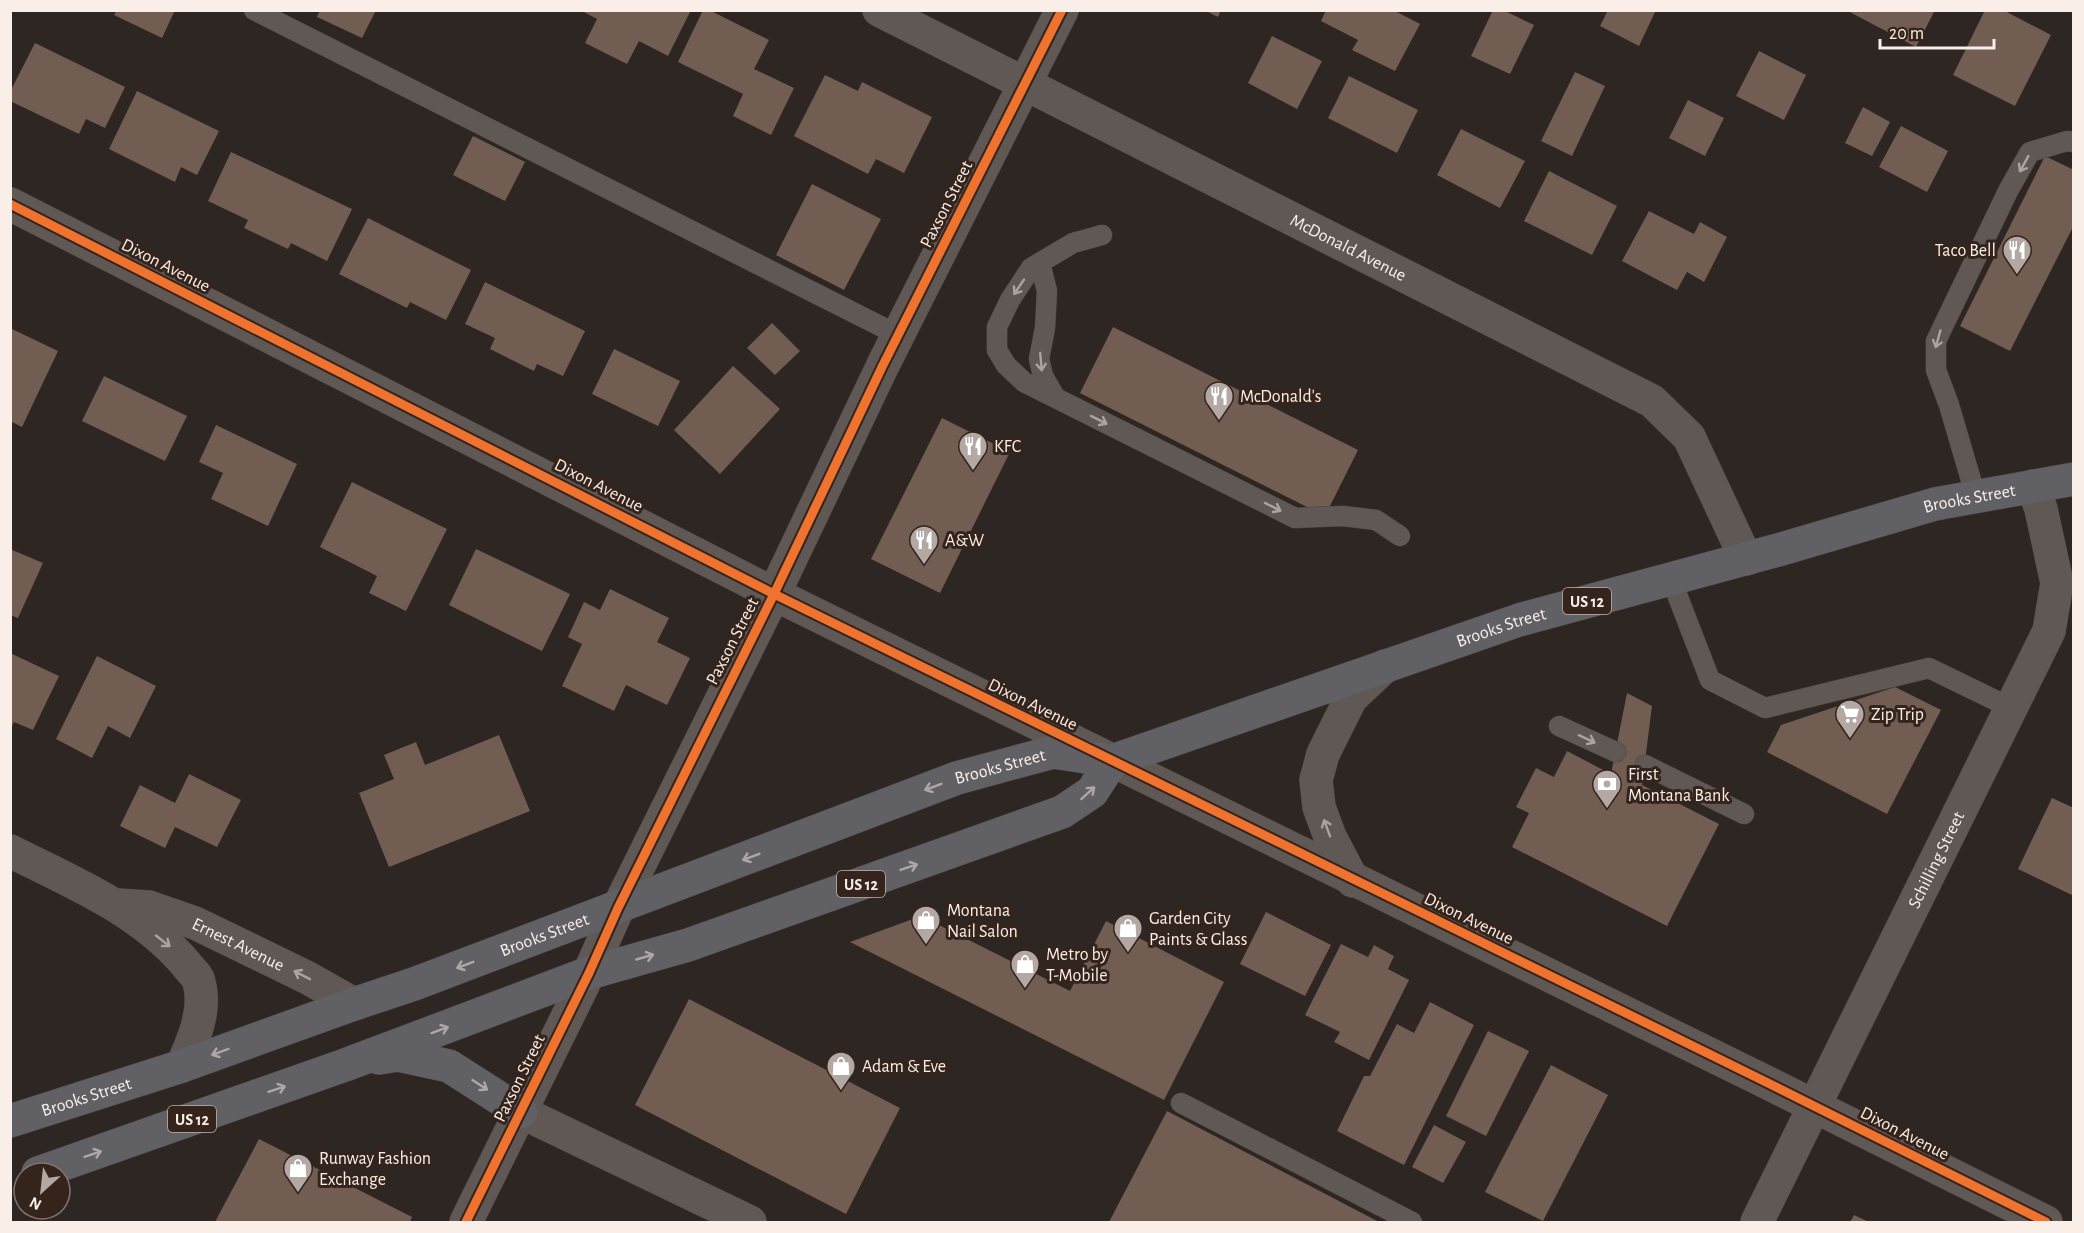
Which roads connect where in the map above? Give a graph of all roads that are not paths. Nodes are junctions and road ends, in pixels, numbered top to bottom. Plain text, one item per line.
1 (254, 10) edge
2 (879, 10) edge
3 (1062, 10) edge
4 (1025, 84) junction
5 (2073, 142) edge
6 (10, 204) edge
7 (1102, 235) dead end
8 (1040, 263) junction
9 (898, 335) junction
10 (1055, 397) junction
11 (2073, 479) edge
12 (2033, 486) junction
13 (1976, 497) junction
14 (1400, 536) dead end
15 (1746, 559) junction
16 (1671, 579) junction
17 (774, 594) junction
18 (1385, 666) junction
19 (2011, 708) junction
20 (1559, 726) dead end
21 (1616, 752) dead end
22 (1112, 761) junction
23 (1645, 765) dead end
24 (1744, 814) dead end
25 (10, 851) edge
26 (1353, 880) junction
27 (117, 905) junction
28 (618, 908) junction
29 (589, 973) junction
30 (354, 1004) junction
31 (345, 1065) junction
32 (182, 1066) junction
33 (1181, 1103) dead end
34 (1813, 1106) junction
35 (521, 1112) junction
36 (10, 1121) edge
37 (72, 1161) edge
38 (466, 1222) edge
39 (750, 1222) edge
40 (1412, 1222) edge
41 (1757, 1222) edge
42 (2046, 1222) edge

1 - 9 lane
2 - 4 street, McDonald Avenue
3 - 4 street, Paxson Street
4 - 9 street, Paxson Street
4 - 15 street, McDonald Avenue
5 -> 13 lane
6 - 17 street, Dixon Avenue
7 - 8 lane
8 -> 10 lane
8 -> 10 lane
9 - 17 street, Paxson Street
10 -> 14 lane
11 - 12 highway, Brooks Street / US 12
12 - 13 highway, Brooks Street / US 12
12 - 19 street, Schilling Street
13 - 15 highway, Brooks Street / US 12
15 - 16 highway, Brooks Street / US 12
16 - 18 highway, Brooks Street / US 12
16 - 19 lane
17 - 22 street, Dixon Avenue
17 - 28 street, Paxson Street
18 - 22 highway, Brooks Street / US 12
26 -> 18 street
19 - 34 street, Schilling Street
20 -> 21 lane
22 - 26 street, Dixon Avenue
22 -> 28 highway, Brooks Street / US 12
29 -> 22 highway, US 12
23 - 24 lane
25 - 27 street, Ernest Avenue
26 - 34 street, Dixon Avenue
30 -> 27 street, Ernest Avenue
27 -> 32 street, Ernest Avenue
28 - 29 street, Paxson Street
28 -> 30 highway, Brooks Street / US 12
31 -> 29 highway, US 12
29 - 35 street, Paxson Street
30 -> 32 highway, Brooks Street / US 12
31 -> 35 highway
37 -> 31 highway, US 12
32 - 36 highway, Brooks Street / US 12
33 - 40 lane
34 - 41 street, Schilling Street
34 - 42 street, Dixon Avenue
35 - 38 street, Paxson Street
35 - 39 street

